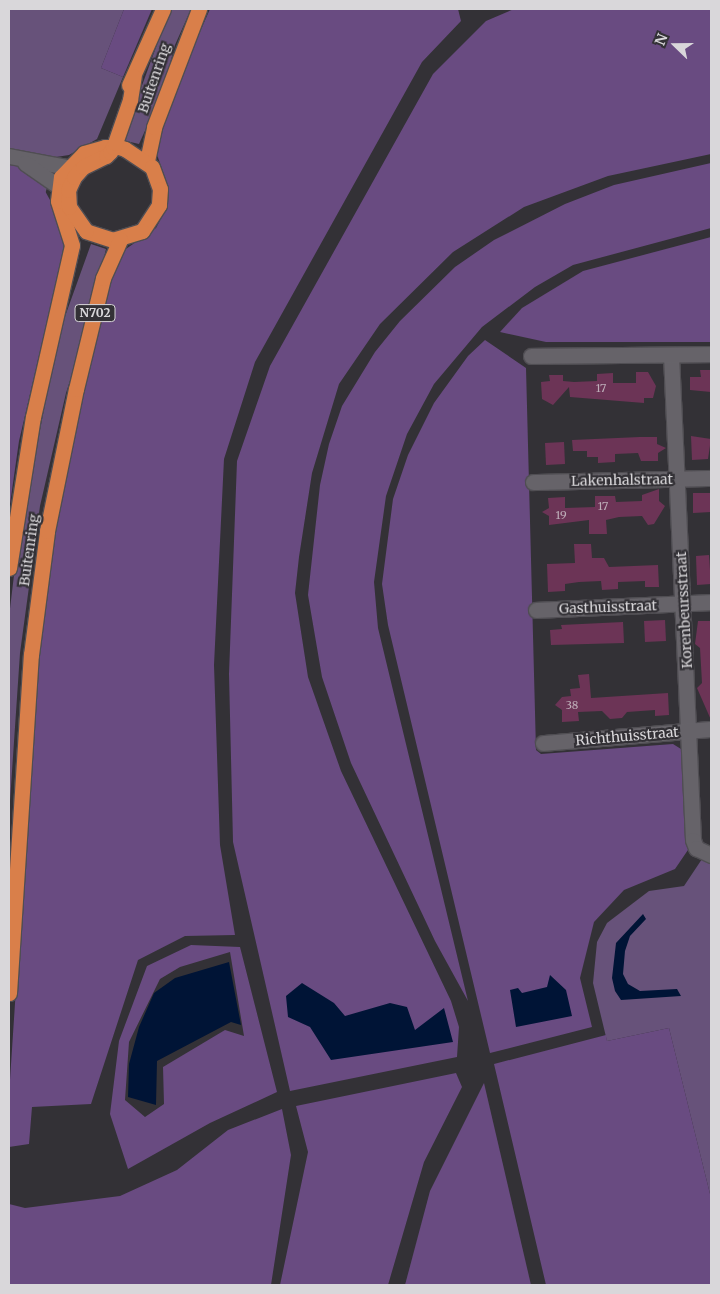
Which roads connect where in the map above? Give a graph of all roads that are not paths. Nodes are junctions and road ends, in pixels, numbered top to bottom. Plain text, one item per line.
1 (163, 9) edge
2 (199, 9) edge
3 (105, 148) junction
4 (15, 159) edge
5 (147, 161) junction
6 (66, 168) junction
7 (63, 192) junction
8 (74, 224) junction
9 (120, 240) junction
10 (711, 354) edge
11 (670, 355) junction
12 (531, 356) dead end
13 (711, 478) edge
14 (677, 479) junction
15 (533, 482) dead end
16 (9, 568) edge
17 (711, 602) edge
18 (683, 604) junction
19 (536, 610) dead end
20 (711, 729) edge
21 (690, 731) junction
22 (543, 743) dead end
23 (711, 855) edge
24 (9, 992) edge

1 - 3 highway, Buitenring
2 - 5 highway, Buitenring
3 - 5 highway
3 - 6 highway
3 - 7 highway
4 - 6 street
4 - 7 street
5 - 9 highway
6 - 7 highway
7 - 8 highway, N702
8 - 9 highway
8 - 16 highway, Buitenring / N702
9 - 24 highway, Buitenring / N702
10 - 11 street
11 - 12 street
11 - 14 street, Korenbeursstraat
13 - 14 street, Lakenhalstraat
14 - 15 street, Lakenhalstraat
14 - 18 street, Korenbeursstraat
17 - 18 street, Gasthuisstraat
18 - 19 street, Gasthuisstraat
18 - 21 street, Korenbeursstraat
20 - 21 street, Richthuisstraat
21 - 22 street, Richthuisstraat
21 - 23 street, Korenbeursstraat

